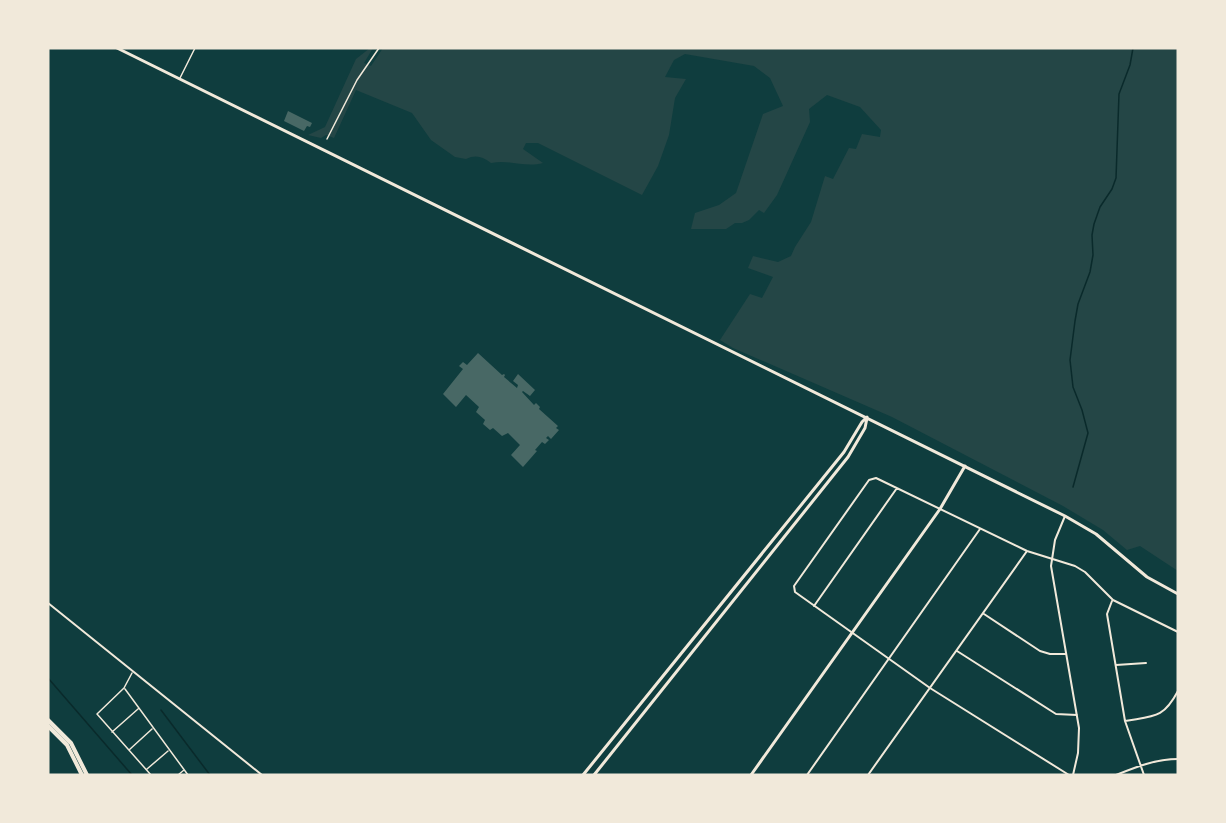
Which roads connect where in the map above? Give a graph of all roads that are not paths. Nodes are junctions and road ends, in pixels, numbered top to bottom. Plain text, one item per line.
1 (117, 48) edge
2 (195, 48) edge
3 (379, 48) edge
4 (180, 79) junction
5 (327, 139) dead end
6 (867, 417) junction
7 (965, 466) junction
8 (897, 488) junction
9 (940, 509) junction
10 (1065, 516) junction
11 (980, 529) junction
12 (1027, 551) junction
13 (1052, 559) junction
14 (1178, 594) edge
15 (1113, 600) junction
16 (48, 603) edge
17 (814, 606) junction
18 (983, 614) junction
19 (1178, 632) edge
20 (851, 633) junction
21 (956, 651) junction
22 (1066, 654) junction
23 (889, 659) junction
24 (1146, 663) dead end
25 (1116, 665) junction
26 (133, 671) junction
27 (124, 688) junction
28 (930, 688) junction
29 (1178, 692) edge
30 (139, 708) junction
31 (1077, 715) junction
32 (48, 720) edge
33 (1125, 721) junction
34 (48, 726) edge
35 (153, 729) junction
36 (111, 732) junction
37 (128, 750) junction
38 (169, 750) junction
39 (1178, 759) edge
40 (1140, 765) junction
41 (146, 770) junction
42 (184, 770) junction
43 (82, 775) edge
44 (87, 775) edge
45 (151, 775) edge
46 (178, 775) edge
47 (188, 775) edge
48 (262, 775) edge
49 (584, 775) edge
50 (594, 775) edge
51 (751, 775) edge
52 (807, 775) edge
53 (868, 775) edge
54 (1071, 775) edge
55 (1116, 775) edge
56 (1144, 775) edge

1 - 4 street
2 - 4 lane
3 - 5 lane
4 - 6 street
6 - 7 street
6 - 49 street
6 - 50 street
7 - 9 street
7 - 10 street
8 - 9 street
8 - 17 street
8 - 17 street
9 - 11 street
9 - 20 street
10 - 13 street
10 - 14 street
11 - 12 street
11 - 23 street
12 - 13 street
12 - 18 street
13 - 15 street
13 - 22 street
15 - 19 street
15 - 25 street
16 - 26 street
17 - 20 street
18 - 21 street
18 - 22 street
20 - 23 street
20 - 51 street
21 - 28 street
21 - 31 street
22 - 31 street
23 - 28 street
23 - 52 street
24 - 25 street
25 - 33 street
26 - 27 lane
26 - 48 street
27 - 30 lane
27 - 36 lane
28 - 53 street
28 - 54 street
29 - 33 street
30 - 35 lane
30 - 36 lane
31 - 54 street
32 - 44 main road
33 - 40 street
34 - 43 main road
35 - 37 lane
35 - 38 lane
36 - 37 lane
37 - 41 lane
38 - 41 lane
38 - 42 lane
39 - 40 street
40 - 55 street
40 - 56 street
41 - 45 lane
42 - 46 lane
42 - 47 lane

